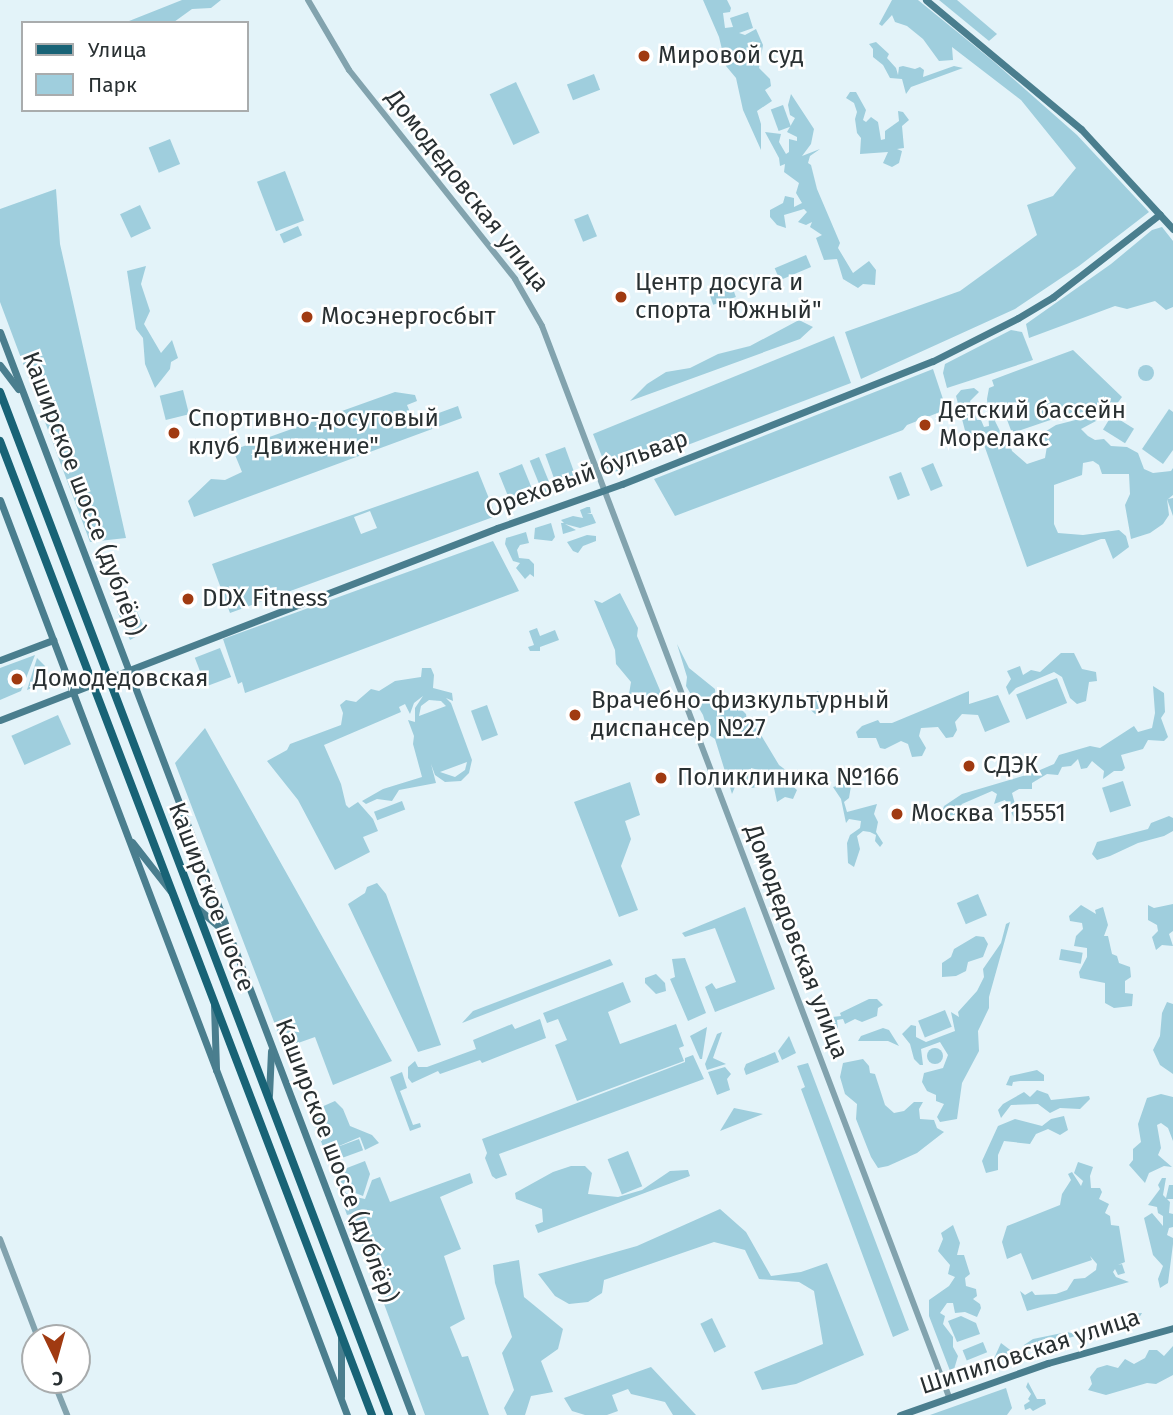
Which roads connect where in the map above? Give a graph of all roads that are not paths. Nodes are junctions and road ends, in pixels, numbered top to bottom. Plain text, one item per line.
1 (307, 0) edge
2 (926, 0) edge
3 (1160, 214) junction
4 (1173, 229) edge
5 (0, 332) edge
6 (0, 365) edge
7 (0, 392) edge
8 (26, 401) junction
9 (0, 441) edge
10 (607, 490) junction
11 (0, 500) edge
12 (53, 640) junction
13 (0, 660) edge
14 (130, 669) junction
15 (108, 678) junction
16 (93, 684) junction
17 (72, 691) junction
18 (0, 720) edge
19 (124, 830) junction
20 (176, 898) junction
21 (194, 906) junction
22 (230, 936) junction
23 (214, 998) junction
24 (271, 1044) junction
25 (215, 1074) junction
26 (268, 1102) junction
27 (0, 1239) edge
28 (32, 1324) edge
29 (1173, 1328) edge
30 (341, 1334) junction
31 (59, 1394) edge
32 (949, 1397) junction
33 (341, 1401) junction
34 (67, 1415) edge
35 (347, 1415) edge
36 (372, 1415) edge
37 (388, 1415) edge
38 (412, 1415) edge
39 (900, 1415) edge

1 - 10 street, Домодедовская улица
2 - 3 main road
3 - 4 main road
3 - 10 main road, Ореховый бульвар
5 - 8 main road, Каширское шоссе (дублёр)
6 - 8 main road
7 - 15 main road, Каширское шоссе
8 - 14 main road, Каширское шоссе (дублёр)
9 - 16 main road, Каширское шоссе
10 - 14 main road, Ореховый бульвар
10 - 32 street, Домодедовская улица
11 - 12 main road
12 - 13 main road
12 - 17 main road
14 - 15 main road, Ореховый бульвар
14 - 22 main road, Каширское шоссе (дублёр)
15 - 16 main road, Ореховый бульвар
15 - 21 main road, Каширское шоссе
16 - 17 main road, Ореховый бульвар
16 - 20 main road, Каширское шоссе
17 - 18 main road, Ореховый бульвар
17 - 19 main road
19 - 20 main road
19 - 25 main road
20 - 23 main road, Каширское шоссе
21 - 22 main road
21 - 26 main road, Каширское шоссе
22 - 24 main road, Каширское шоссе (дублёр)
23 - 25 main road
23 - 30 main road, Каширское шоссе
24 - 26 main road
24 - 38 main road, Каширское шоссе (дублёр)
25 - 33 main road
26 - 37 main road, Каширское шоссе
27 - 28 street
29 - 32 main road, Шипиловская улица
30 - 33 main road
30 - 36 main road, Каширское шоссе
31 - 34 street
32 - 39 main road, Шипиловская улица
33 - 35 main road

